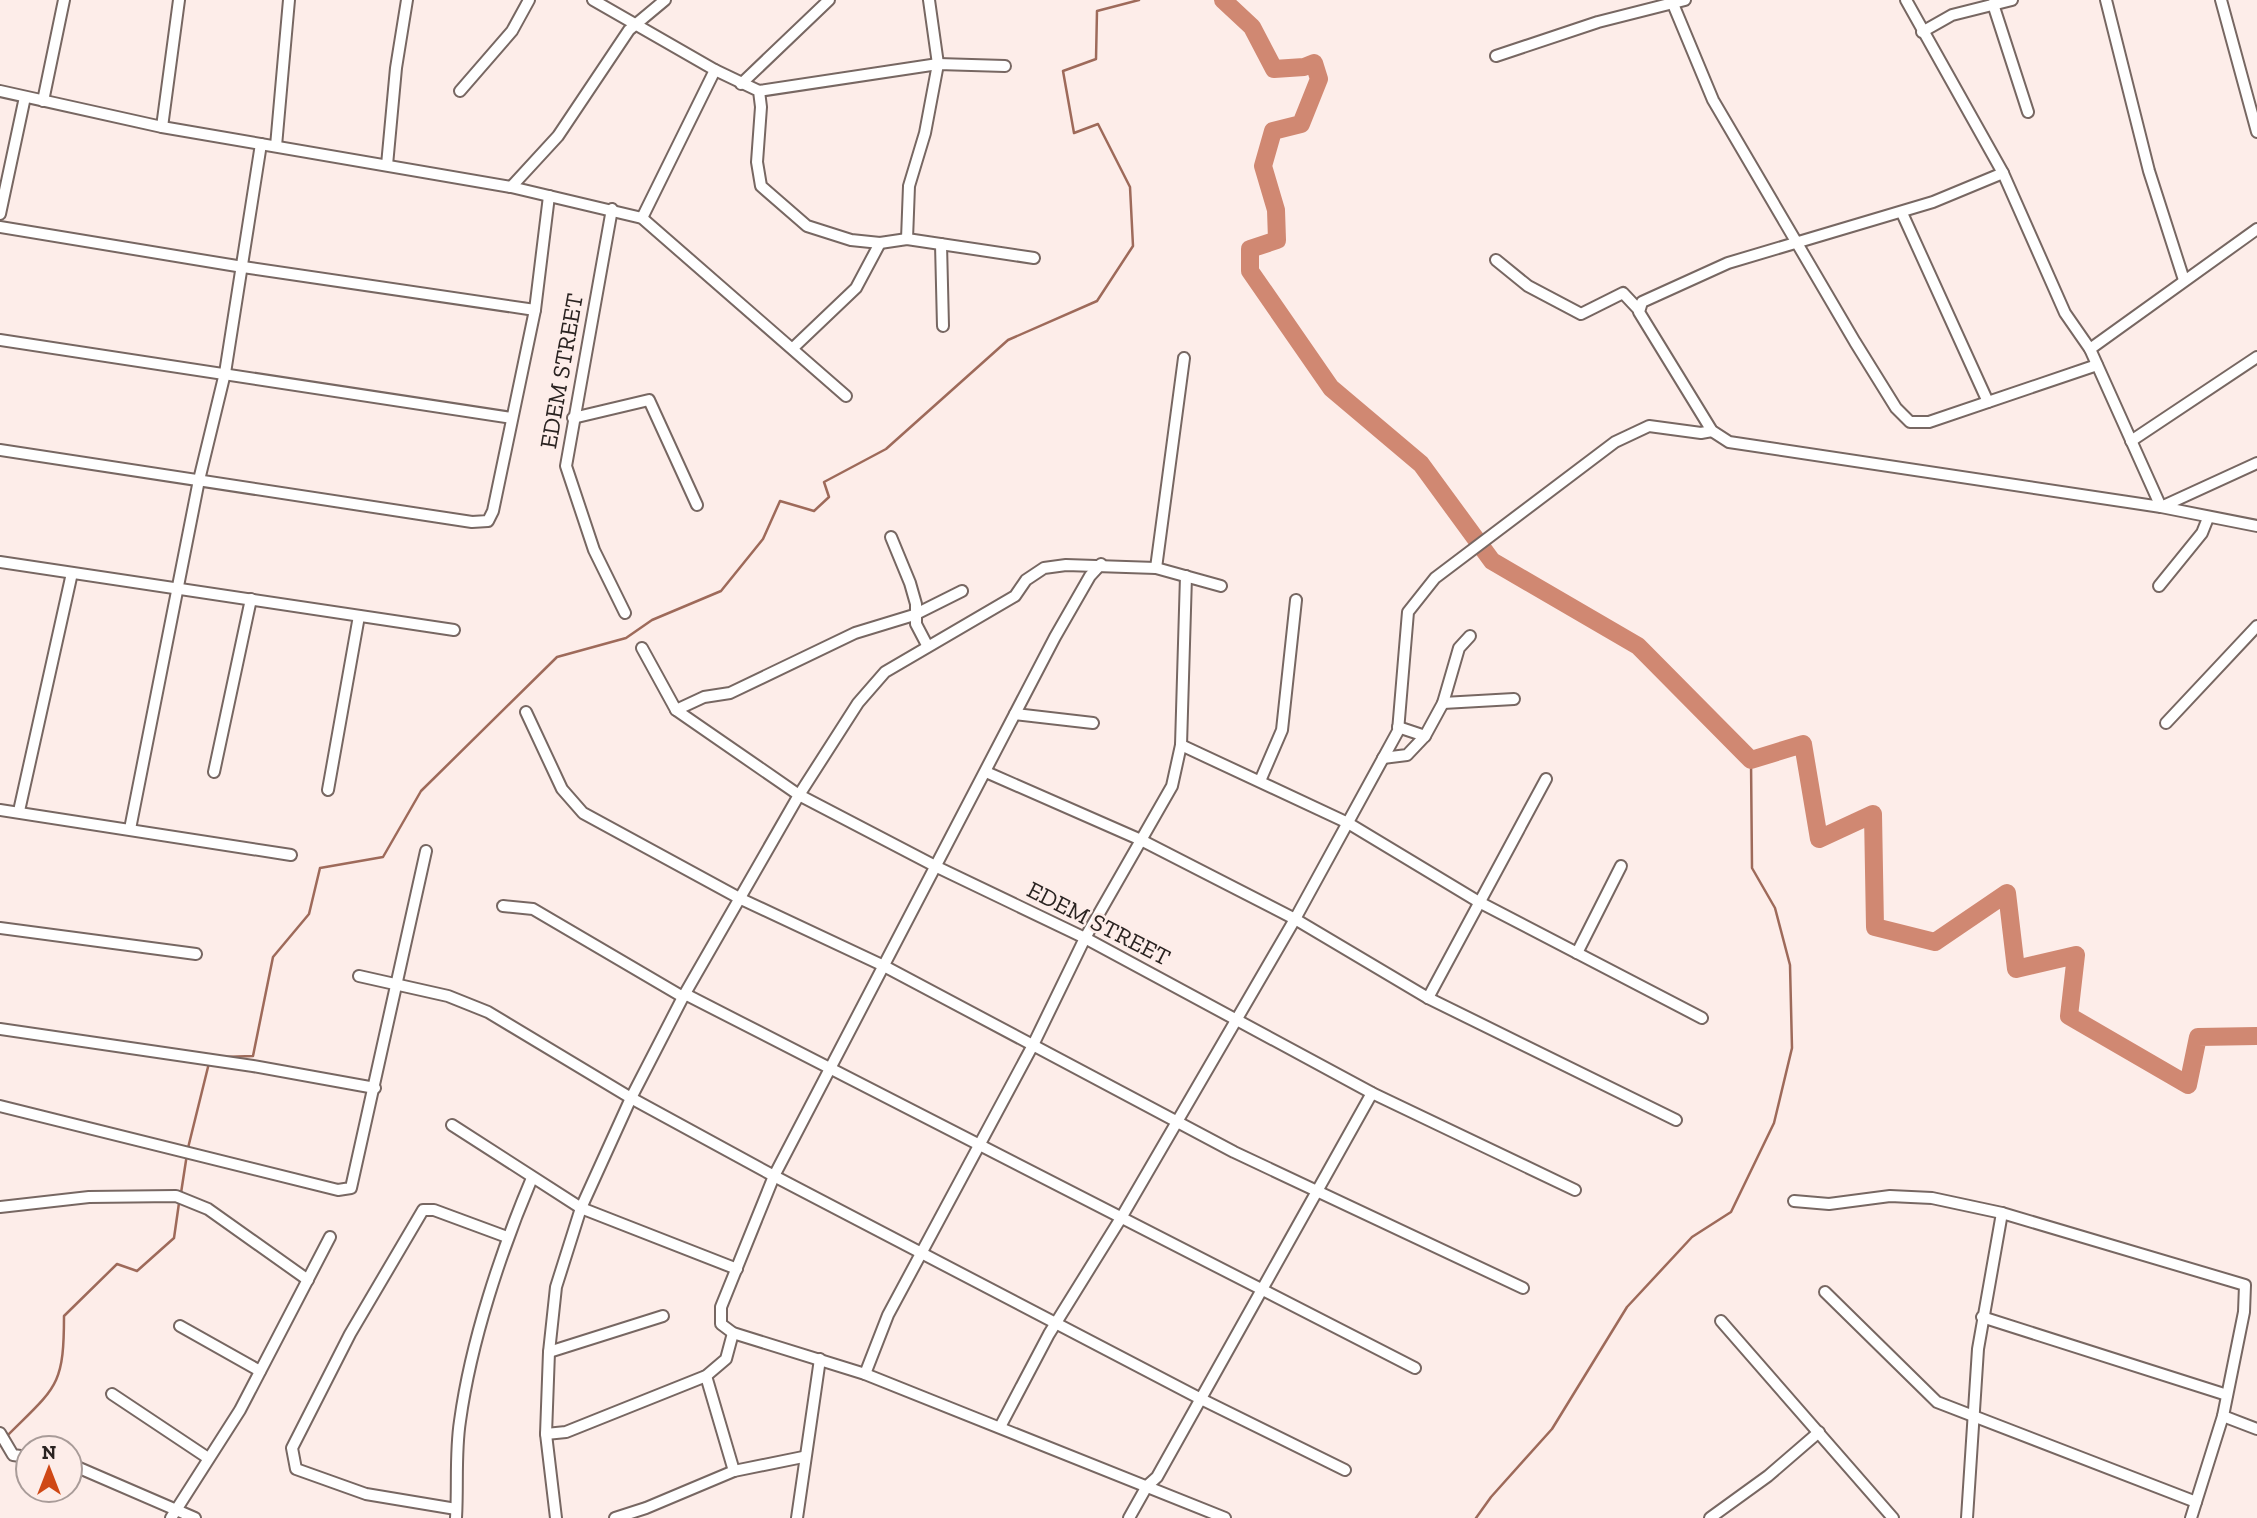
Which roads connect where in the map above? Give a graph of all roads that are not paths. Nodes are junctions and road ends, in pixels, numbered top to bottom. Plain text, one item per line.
1 (64, 0) edge
2 (179, 0) edge
3 (289, 0) edge
4 (407, 0) edge
5 (529, 0) edge
6 (593, 0) edge
7 (665, 0) edge
8 (829, 0) edge
9 (929, 0) edge
10 (1685, 0) edge
11 (1906, 0) edge
12 (2106, 0) edge
13 (2221, 0) edge
14 (2002, 2) edge
15 (1673, 4) junction
16 (638, 23) junction
17 (1922, 32) junction
18 (1496, 56) dead end
19 (938, 64) junction
20 (1004, 66) dead end
21 (715, 70) junction
22 (741, 84) junction
23 (0, 91) edge
24 (460, 91) dead end
25 (759, 91) junction
26 (26, 97) junction
27 (43, 102) junction
28 (2028, 112) dead end
29 (162, 127) junction
30 (2257, 132) edge
31 (261, 144) junction
32 (276, 146) junction
33 (387, 165) junction
34 (2003, 173) junction
35 (510, 187) junction
36 (549, 196) junction
37 (612, 209) junction
38 (1902, 212) junction
39 (0, 214) edge
40 (642, 218) junction
41 (0, 227) edge
42 (2257, 229) edge
43 (907, 239) junction
44 (1797, 241) junction
45 (880, 243) junction
46 (941, 243) junction
47 (1034, 258) dead end
48 (1496, 260) dead end
49 (243, 267) junction
50 (2184, 280) junction
51 (1638, 309) junction
52 (536, 310) junction
53 (943, 326) dead end
54 (0, 341) edge
55 (793, 348) junction
56 (2090, 349) junction
57 (2257, 357) edge
58 (1184, 358) dead end
59 (2097, 365) junction
60 (225, 373) junction
61 (846, 396) dead end
62 (1987, 402) junction
63 (512, 418) junction
64 (573, 418) junction
65 (1712, 431) junction
66 (2131, 441) junction
67 (0, 450) edge
68 (2257, 463) edge
69 (199, 480) junction
70 (697, 505) dead end
71 (2161, 507) junction
72 (2208, 518) junction
73 (2257, 526) edge
74 (891, 537) dead end
75 (0, 562) edge
76 (1101, 564) junction
77 (1156, 568) junction
78 (72, 573) junction
79 (1186, 576) junction
80 (1221, 586) dead end
81 (2159, 586) dead end
82 (178, 587) junction
83 (961, 591) dead end
84 (251, 600) junction
85 (1296, 600) dead end
86 (625, 613) dead end
87 (914, 615) junction
88 (359, 616) junction
89 (2257, 626) edge
90 (454, 630) dead end
91 (1470, 636) dead end
92 (927, 645) junction
93 (642, 648) dead end
94 (1514, 699) dead end
95 (1443, 703) junction
96 (676, 710) junction
97 (526, 712) dead end
98 (1015, 714) junction
99 (1093, 723) dead end
100 (2166, 723) dead end
101 (1398, 727) junction
102 (1425, 736) junction
103 (1181, 745) junction
104 (1383, 758) junction
105 (214, 772) dead end
106 (986, 772) junction
107 (1546, 779) dead end
108 (1260, 781) junction
109 (328, 790) dead end
110 (799, 794) junction
111 (0, 810) edge
112 (19, 811) junction
113 (1348, 822) junction
114 (130, 829) junction
115 (1141, 840) junction
116 (426, 851) dead end
117 (291, 855) dead end
118 (1621, 866) dead end
119 (937, 867) junction
120 (741, 899) junction
121 (1479, 902) junction
122 (503, 906) dead end
123 (1295, 919) junction
124 (0, 928) edge
125 (1085, 938) junction
126 (1577, 953) junction
127 (196, 954) dead end
128 (884, 967) junction
129 (359, 976) dead end
130 (397, 985) junction
131 (684, 996) junction
132 (1429, 998) junction
133 (1237, 1017) junction
134 (1702, 1018) dead end
135 (0, 1029) edge
136 (1033, 1045) junction
137 (830, 1070) junction
138 (374, 1088) junction
139 (1372, 1093) junction
140 (631, 1098) junction
141 (0, 1106) edge
142 (1676, 1120) dead end
143 (1175, 1121) junction
144 (452, 1125) dead end
145 (979, 1145) junction
146 (774, 1176) junction
147 (532, 1178) junction
148 (1575, 1190) dead end
149 (1316, 1191) junction
150 (1794, 1201) dead end
151 (0, 1207) edge
152 (581, 1208) junction
153 (2002, 1213) junction
154 (1121, 1218) junction
155 (330, 1237) dead end
156 (507, 1237) junction
157 (922, 1253) junction
158 (737, 1269) junction
159 (308, 1280) junction
160 (1523, 1288) dead end
161 (1263, 1289) junction
162 (1825, 1292) dead end
163 (2244, 1312) junction
164 (663, 1316) dead end
165 (2257, 1316) edge
166 (1982, 1317) junction
167 (1721, 1321) dead end
168 (1056, 1323) junction
169 (180, 1326) dead end
170 (733, 1333) junction
171 (549, 1352) junction
172 (820, 1359) junction
173 (1415, 1368) dead end
174 (260, 1371) junction
175 (865, 1374) junction
176 (706, 1376) junction
177 (112, 1394) dead end
178 (2227, 1395) junction
179 (1201, 1399) junction
180 (2223, 1416) junction
181 (1973, 1418) junction
182 (1000, 1427) junction
183 (2257, 1429) edge
184 (1819, 1432) junction
185 (0, 1433) edge
186 (546, 1434) junction
187 (14, 1455) edge
188 (803, 1457) junction
189 (208, 1458) junction
190 (1345, 1470) dead end
191 (84, 1471) edge
192 (734, 1471) junction
193 (1147, 1486) junction
194 (2196, 1502) junction
195 (174, 1513) edge
196 (456, 1513) edge
197 (646, 1513) edge
198 (195, 1518) edge
199 (556, 1518) edge
200 (615, 1518) edge
201 (797, 1518) edge
202 (1129, 1518) edge
203 (1225, 1518) edge
204 (1710, 1518) edge
205 (1893, 1518) edge
206 (1968, 1518) edge
207 (2191, 1518) edge

1 - 27 street
2 - 29 street
3 - 32 street
4 - 33 street
5 - 24 street
6 - 16 street
7 - 16 street
8 - 22 street
9 - 19 street
10 - 15 street
11 - 17 street
12 - 50 street
13 - 30 street
14 - 17 street
14 - 28 street
15 - 18 street
15 - 44 street
16 - 21 street
16 - 35 street
17 - 34 street
19 - 20 street
19 - 25 street
19 - 43 street
21 - 22 street
21 - 40 street
22 - 25 street
23 - 26 street
25 - 45 street
26 - 27 street
26 - 39 street
27 - 29 street
29 - 31 street
31 - 32 street
31 - 49 street
32 - 33 street
33 - 35 street
34 - 38 street
34 - 56 street
35 - 36 street
36 - 37 street
36 - 52 street
37 - 40 street
37 - 64 street, EDEM STREET
38 - 44 street
38 - 62 street
40 - 55 street
41 - 49 street
42 - 50 street
43 - 45 street
43 - 46 street
44 - 51 street
44 - 62 street
45 - 55 street
46 - 47 street
46 - 53 street
48 - 51 street
49 - 52 street
49 - 60 street
50 - 56 street
51 - 65 street
52 - 63 street
54 - 60 street
55 - 61 street
56 - 59 street
57 - 66 street
58 - 77 street
59 - 62 street
59 - 66 street
60 - 63 street
60 - 69 street
63 - 69 street
64 - 70 street
64 - 86 street, EDEM STREET
65 - 71 street
65 - 101 street
66 - 71 street
67 - 69 street
68 - 71 street
69 - 82 street
71 - 72 street
72 - 73 street
72 - 81 street
74 - 87 street
75 - 78 street
76 - 77 street
76 - 92 street
76 - 98 street
77 - 79 street
78 - 82 street
78 - 112 street
79 - 80 street
79 - 103 street
82 - 84 street
82 - 114 street
83 - 87 street
84 - 88 street
84 - 105 street
85 - 108 street
87 - 92 street
87 - 96 street
88 - 90 street
88 - 109 street
89 - 100 street
91 - 95 street
92 - 110 street
93 - 96 street, EDEM STREET
94 - 95 street
95 - 102 street
96 - 110 street, EDEM STREET
97 - 120 street
98 - 99 street
98 - 106 street
101 - 102 street
101 - 104 street
102 - 104 street
103 - 108 street
103 - 115 street
104 - 113 street
106 - 115 street
106 - 119 street
107 - 121 street
108 - 113 street
110 - 119 street, EDEM STREET
110 - 120 street
111 - 112 street
112 - 114 street
113 - 121 street
113 - 123 street
114 - 117 street
115 - 123 street
115 - 125 street
116 - 130 street
118 - 126 street
119 - 125 street, EDEM STREET
119 - 128 street
120 - 128 street
120 - 131 street
121 - 126 street
121 - 132 street
122 - 131 street
123 - 132 street
123 - 133 street
124 - 127 street
125 - 133 street, EDEM STREET
125 - 136 street
126 - 134 street
128 - 136 street
128 - 137 street
129 - 130 street
130 - 138 street
130 - 140 street
131 - 137 street
131 - 140 street
132 - 142 street
133 - 139 street, EDEM STREET
133 - 143 street
135 - 138 street
136 - 143 street
136 - 145 street
137 - 145 street
137 - 146 street
138 - 141 street
139 - 148 street, EDEM STREET
139 - 149 street
140 - 146 street
140 - 152 street
143 - 149 street
143 - 154 street
144 - 147 street
145 - 154 street
145 - 157 street
146 - 157 street
146 - 158 street
147 - 152 street
147 - 156 street
149 - 160 street
149 - 161 street
150 - 153 street
151 - 159 street
152 - 158 street
152 - 171 street
153 - 163 street
153 - 166 street
154 - 161 street
154 - 168 street
155 - 159 street
156 - 196 street
156 - 196 street
157 - 168 street
157 - 175 street
158 - 170 street
159 - 174 street
161 - 173 street
161 - 179 street
162 - 181 street
163 - 165 street
163 - 178 street
164 - 171 street
166 - 178 street
166 - 181 street
167 - 184 street
168 - 179 street
168 - 182 street
169 - 174 street
170 - 172 street
170 - 176 street
171 - 186 street
172 - 175 street
172 - 188 street
174 - 189 street
175 - 182 street
176 - 186 street
176 - 192 street
177 - 189 street
178 - 180 street
179 - 190 street
179 - 193 street
180 - 183 street
180 - 194 street
181 - 194 street
181 - 206 street
182 - 193 street
184 - 204 street
184 - 205 street
185 - 187 street
186 - 199 street
188 - 192 street
188 - 201 street
189 - 195 street
191 - 195 street
192 - 197 street
193 - 202 street
193 - 203 street
194 - 207 street
195 - 198 street
197 - 200 street

